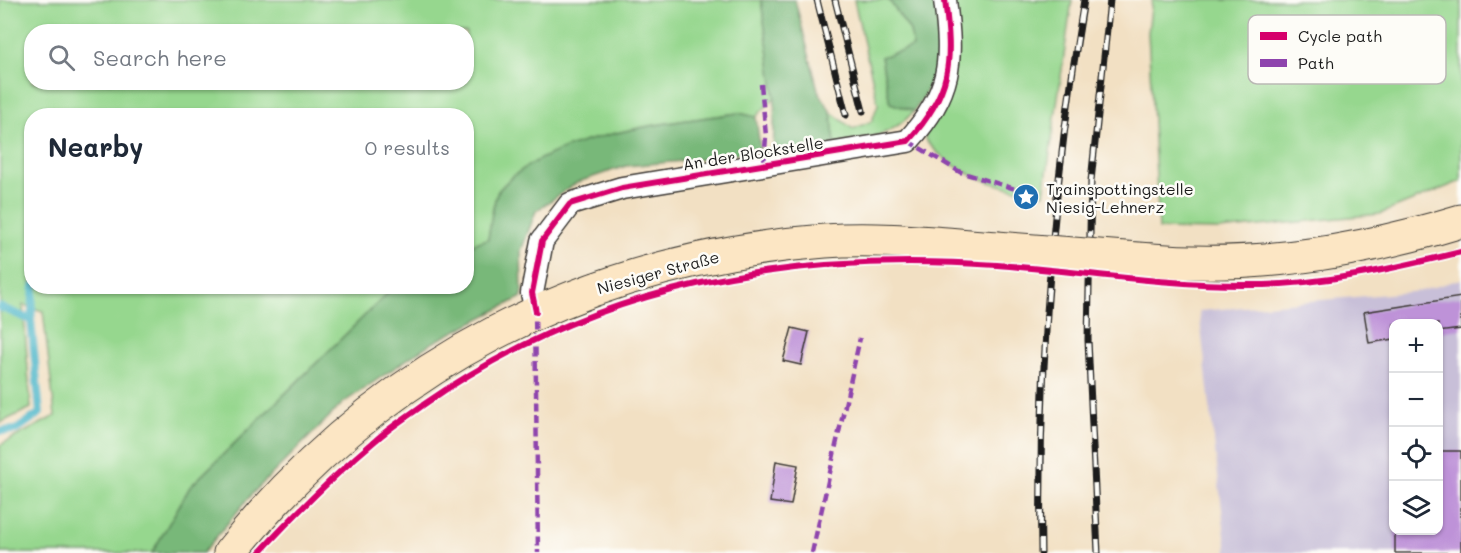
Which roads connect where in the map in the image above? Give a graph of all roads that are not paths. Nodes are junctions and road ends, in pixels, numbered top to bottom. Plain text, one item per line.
1 (945, 0) edge
2 (1461, 221) edge
3 (536, 312) junction
4 (230, 553) edge

1 - 3 street, An der Blockstelle
2 - 3 main road, Niesiger Straße, bridge
3 - 4 main road, Niesiger Straße

